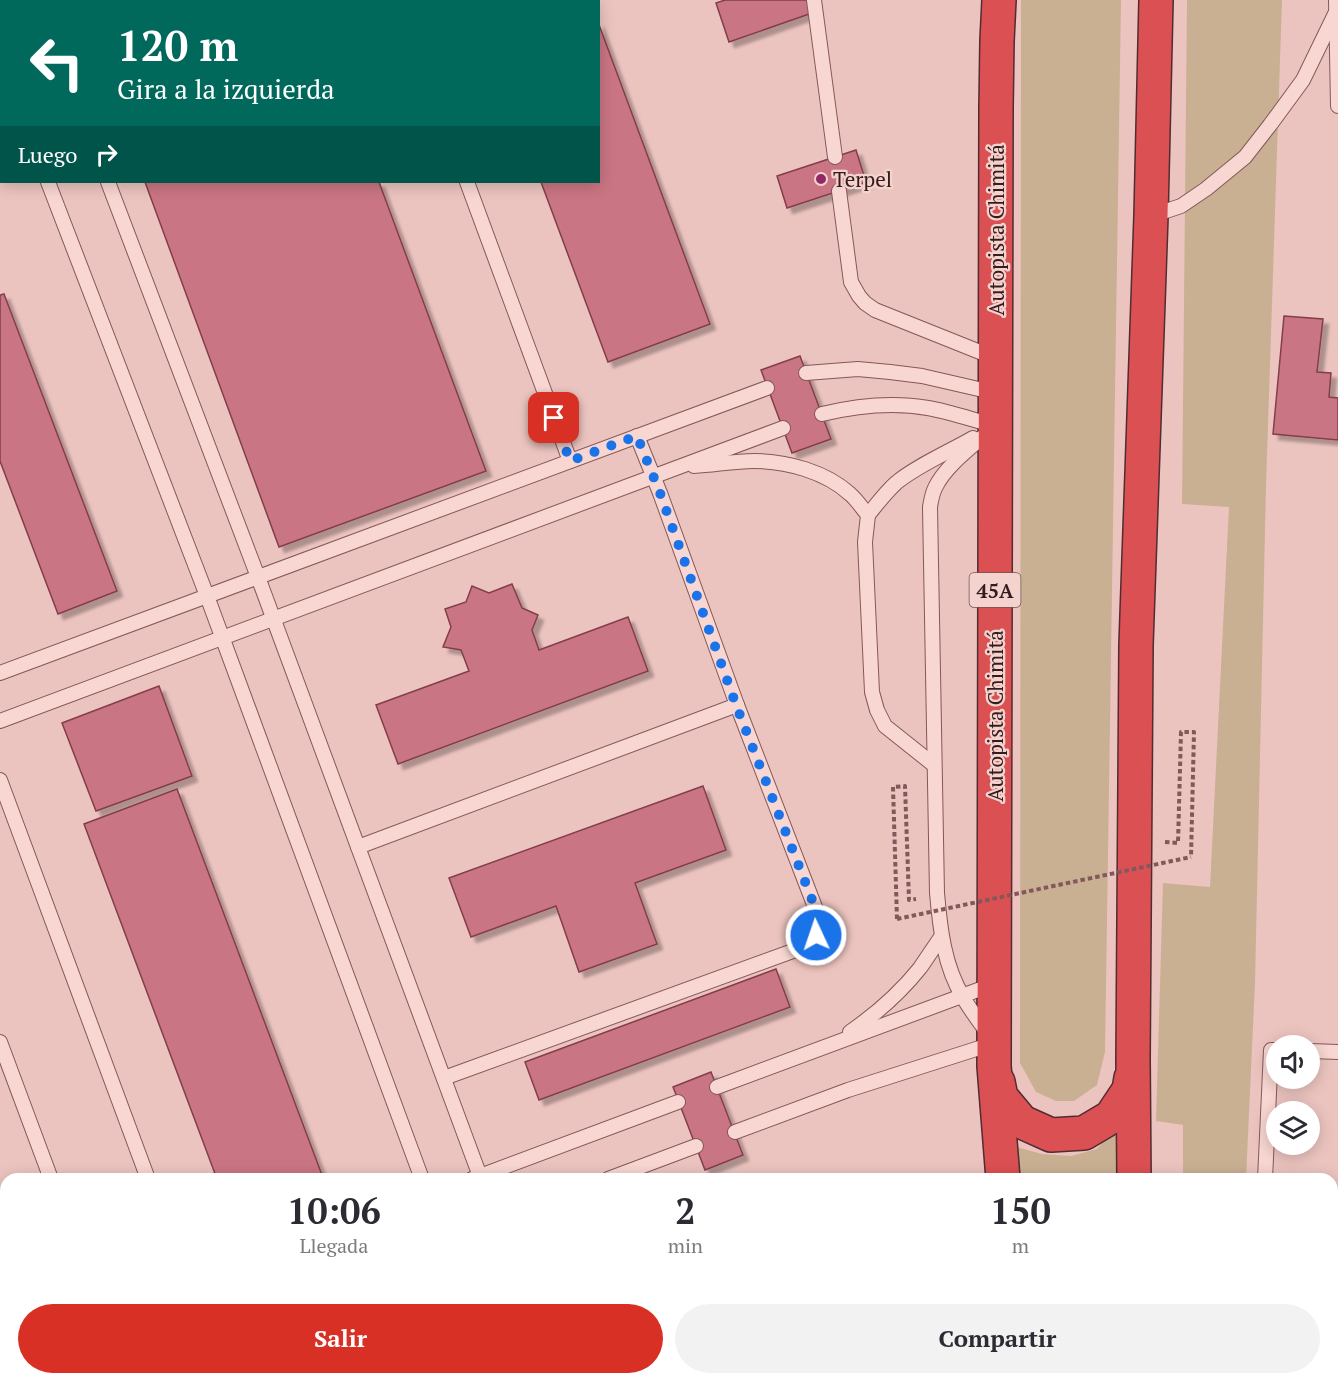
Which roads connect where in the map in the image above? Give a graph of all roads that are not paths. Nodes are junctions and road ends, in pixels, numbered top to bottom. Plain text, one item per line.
1 (814, 0) edge
2 (999, 0) edge
3 (1156, 0) edge
4 (1336, 6) edge
5 (1338, 106) edge
6 (835, 157) dead end
7 (48, 183) edge
8 (108, 183) edge
9 (467, 183) edge
10 (839, 191) dead end
11 (1151, 216) junction
12 (996, 358) junction
13 (806, 373) dead end
14 (767, 388) dead end
15 (996, 393) junction
16 (822, 414) dead end
17 (996, 426) junction
18 (783, 428) dead end
19 (637, 436) junction
20 (570, 461) junction
21 (677, 468) junction
22 (653, 477) junction
23 (868, 515) junction
24 (258, 577) junction
25 (207, 596) junction
26 (273, 618) junction
27 (222, 638) junction
28 (0, 673) edge
29 (736, 705) junction
30 (0, 721) edge
31 (934, 765) junction
32 (0, 780) edge
33 (358, 847) junction
34 (941, 937) junction
35 (994, 984) junction
36 (962, 996) junction
37 (0, 1042) edge
38 (832, 1044) junction
39 (1320, 1051) edge
40 (1338, 1052) edge
41 (995, 1054) junction
42 (1133, 1059) junction
43 (444, 1078) junction
44 (717, 1087) dead end
45 (1269, 1089) edge
46 (678, 1102) dead end
47 (735, 1132) dead end
48 (696, 1146) dead end
49 (49, 1173) edge
50 (146, 1173) edge
51 (421, 1173) edge
52 (476, 1173) edge
53 (491, 1173) edge
54 (624, 1173) edge
55 (1003, 1173) edge
56 (1134, 1173) edge
57 (1266, 1173) edge

1 - 6 lane
2 - 12 highway, Autopista Chimitá / 45A
3 - 11 highway
4 - 5 lane
4 - 11 lane
7 - 25 lane
8 - 24 lane
9 - 20 lane
10 - 12 lane
11 - 42 highway
12 - 15 highway, Autopista Chimitá / 45A
13 - 15 lane
14 - 19 lane
15 - 17 highway, Autopista Chimitá / 45A
16 - 17 lane
17 - 23 lane
17 - 31 lane
17 - 35 highway, Autopista Chimitá / 45A
18 - 21 lane
19 - 20 lane
19 - 22 lane
20 - 24 lane
21 - 22 lane
21 - 23 lane
22 - 26 lane
22 - 29 lane
23 - 31 lane
24 - 25 lane
24 - 26 lane
25 - 27 lane
25 - 28 lane
26 - 27 lane
26 - 33 lane
27 - 30 lane
27 - 51 lane
29 - 33 lane
29 - 43 lane
31 - 34 lane
32 - 50 lane
33 - 43 lane
34 - 36 lane
34 - 38 lane
35 - 36 lane
35 - 41 highway, Autopista Chimitá / 45A
36 - 38 lane
36 - 41 lane
37 - 49 lane
38 - 44 lane
39 - 40 lane
41 - 42 highway
41 - 47 lane
41 - 55 highway, Autopista Chimitá / 45A
42 - 56 highway
43 - 52 lane
45 - 57 lane
46 - 53 lane
48 - 54 lane

